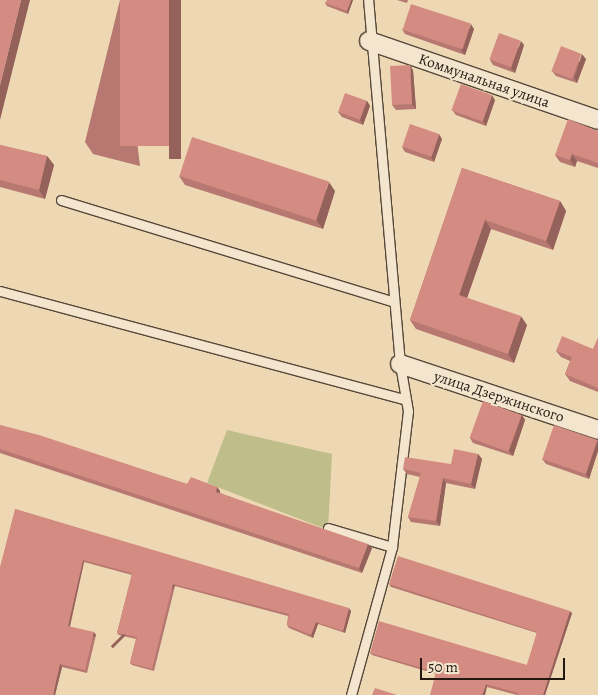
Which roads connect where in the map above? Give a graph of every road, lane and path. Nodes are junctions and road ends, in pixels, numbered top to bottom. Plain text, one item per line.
1 (368, 0) edge
2 (369, 41) junction
3 (598, 120) edge
4 (61, 200) dead end
5 (0, 291) edge
6 (394, 302) junction
7 (400, 364) junction
8 (406, 400) junction
9 (598, 430) edge
10 (328, 528) edge
11 (392, 547) junction
12 (351, 695) edge

1 - 2 lane
2 - 3 street, Коммунальная улица
2 - 6 lane
4 - 6 lane
5 - 8 lane
6 - 7 lane
7 - 8 lane
7 - 9 street, улица Дзержинского
8 - 11 lane
10 - 11 lane
11 - 12 lane

